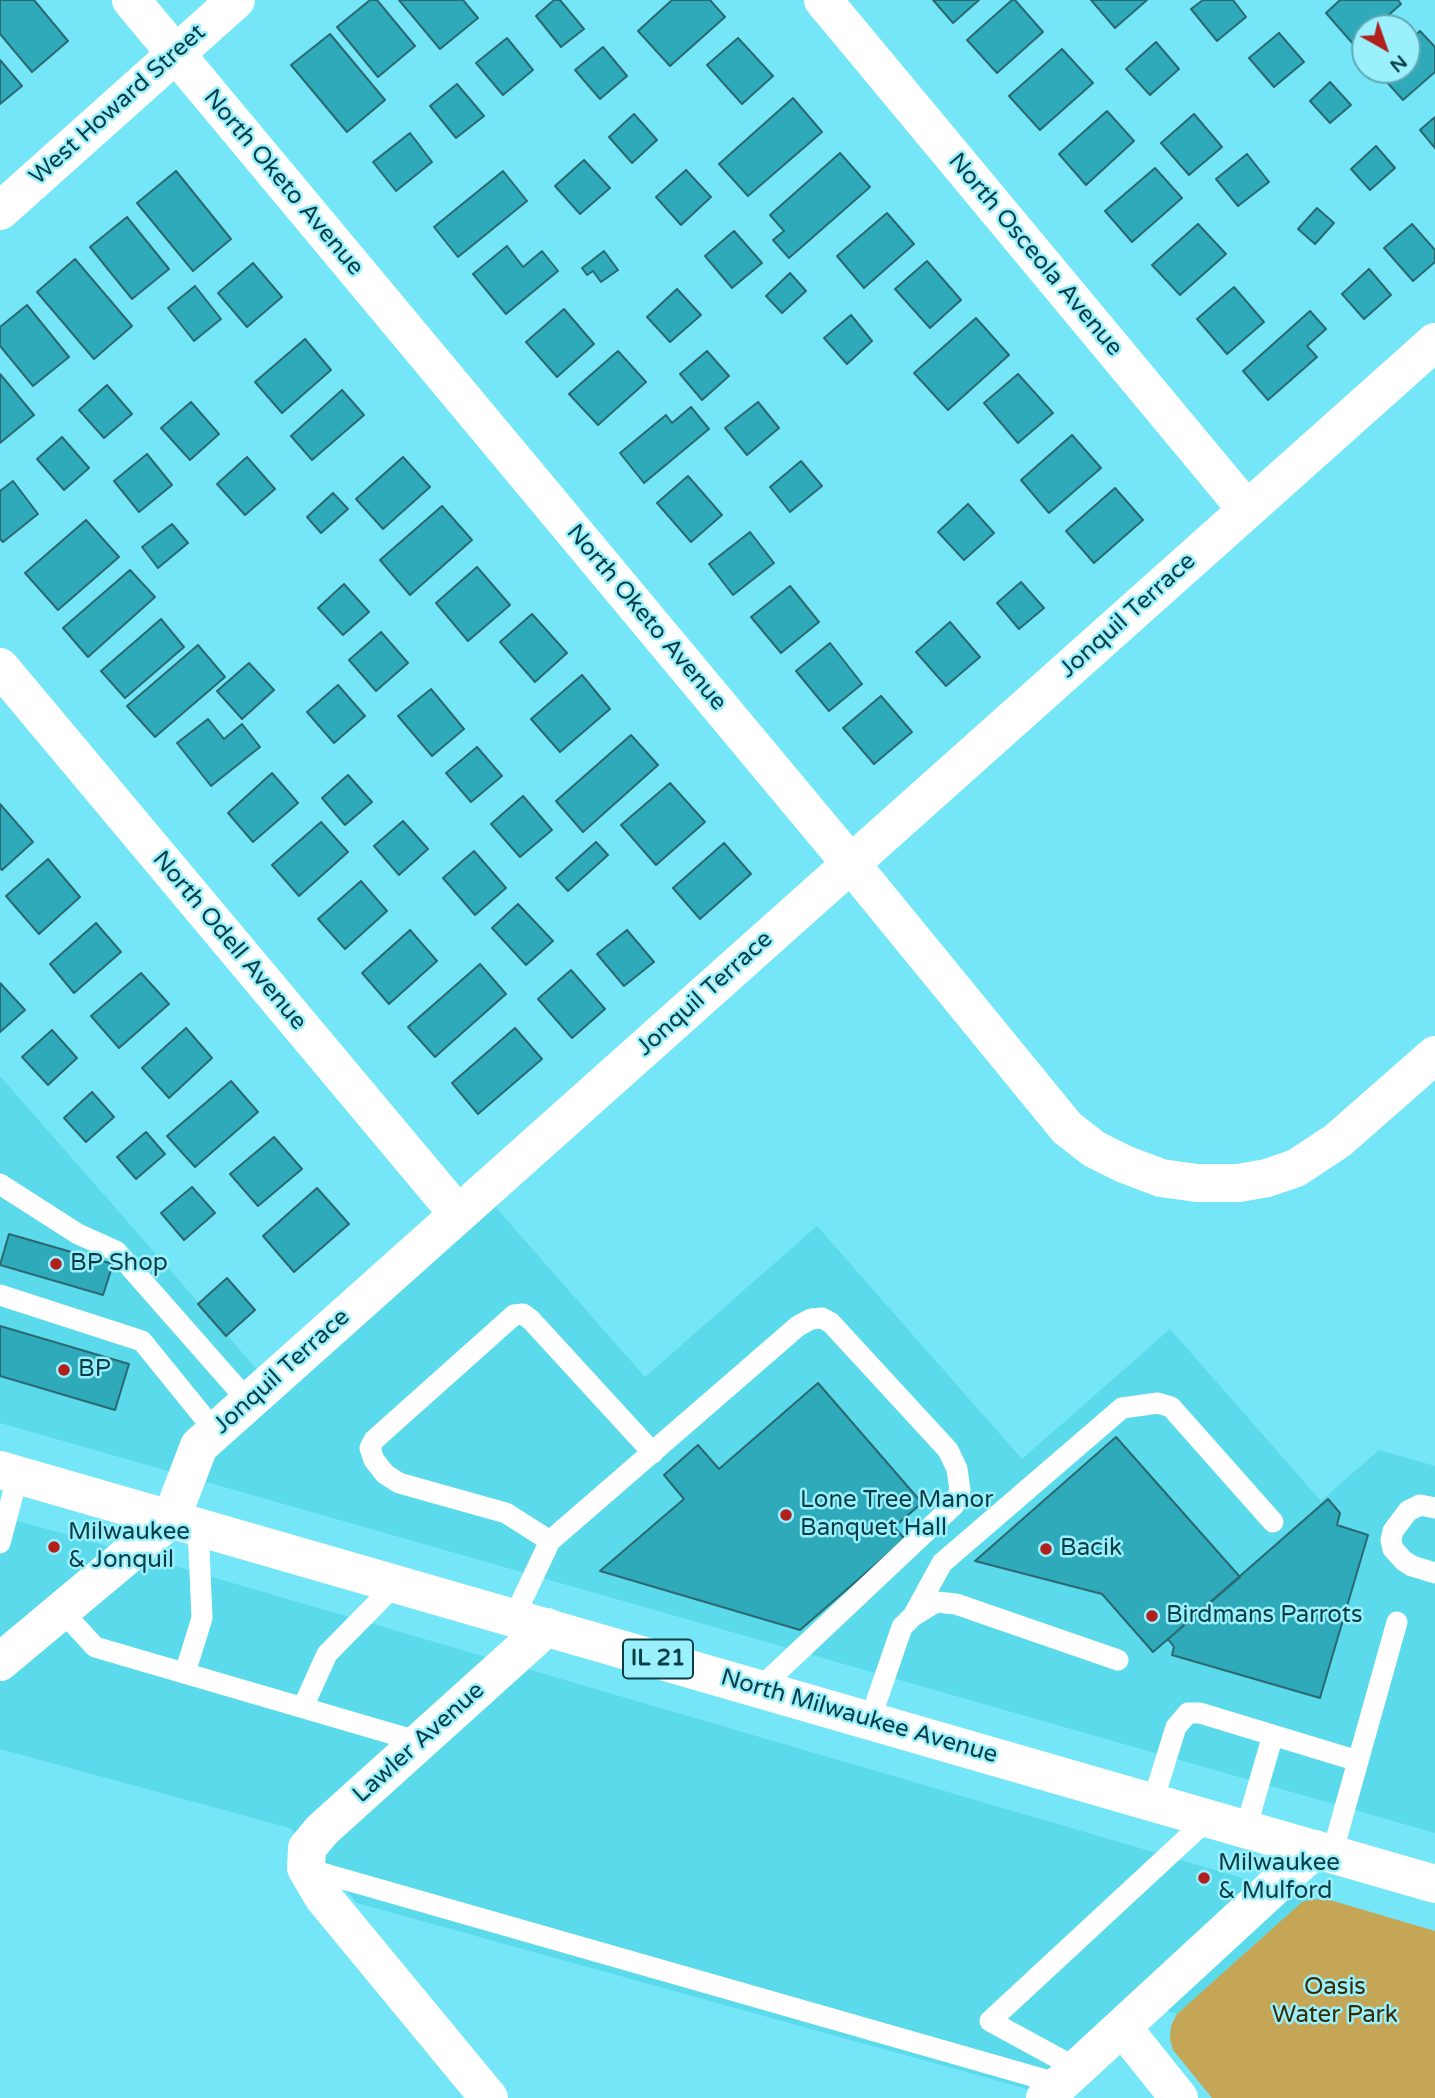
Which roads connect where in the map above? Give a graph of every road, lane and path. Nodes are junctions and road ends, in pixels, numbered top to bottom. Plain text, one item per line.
1 (131, 0) edge
2 (236, 0) edge
3 (823, 0) edge
4 (176, 54) junction
5 (0, 211) edge
6 (1435, 342) edge
7 (1247, 510) junction
8 (0, 667) edge
9 (851, 864) junction
10 (1435, 1055) edge
11 (0, 1184) edge
12 (458, 1214) junction
13 (0, 1295) edge
14 (248, 1401) junction
15 (215, 1431) junction
16 (653, 1453) junction
17 (9, 1473) edge
18 (1435, 1508) edge
19 (1273, 1522) dead end
20 (184, 1523) junction
21 (551, 1541) junction
22 (0, 1543) edge
23 (1435, 1573) edge
24 (396, 1584) junction
25 (61, 1610) junction
26 (913, 1616) junction
27 (531, 1622) junction
28 (1397, 1622) dead end
29 (1118, 1660) dead end
30 (0, 1662) edge
31 (186, 1673) junction
32 (760, 1688) junction
33 (303, 1707) junction
34 (870, 1720) junction
35 (1273, 1735) junction
36 (420, 1742) junction
37 (1358, 1761) junction
38 (1153, 1801) junction
39 (1210, 1817) junction
40 (1246, 1828) junction
41 (1324, 1851) junction
42 (306, 1868) junction
43 (1435, 1884) edge
44 (1123, 2028) junction
45 (1061, 2084) edge
46 (489, 2098) edge
47 (1179, 2098) edge

1 - 4 street, North Oketo Avenue
2 - 4 street, West Howard Street
3 - 7 street, North Osceola Avenue
4 - 5 street, West Howard Street
4 - 9 street, North Oketo Avenue
6 - 7 street, Jonquil Terrace
7 - 9 street, Jonquil Terrace
8 - 12 street, North Odell Avenue
9 - 10 street, North Oketo Avenue
9 - 12 street, Jonquil Terrace
11 - 14 lane
12 - 14 street, Jonquil Terrace
13 - 15 lane
14 - 15 street, Jonquil Terrace
15 - 20 street, Jonquil Terrace
16 - 21 lane
16 - 21 lane
16 - 32 lane
17 - 20 street, North Milwaukee Avenue / IL 21
17 - 22 lane
18 - 23 lane
19 - 26 lane
20 - 24 street, North Milwaukee Avenue / IL 21
20 - 25 street, Jonquil Terrace
20 - 31 lane
21 - 27 lane
24 - 27 street, North Milwaukee Avenue / IL 21
24 - 33 lane
25 - 30 street, Jonquil Terrace
25 - 31 lane
26 - 29 lane
26 - 34 lane
27 - 32 street, North Milwaukee Avenue / IL 21
27 - 36 street, Lawler Avenue
28 - 37 lane
31 - 33 lane
32 - 34 street, North Milwaukee Avenue / IL 21
33 - 36 lane
34 - 38 street, North Milwaukee Avenue / IL 21
35 - 37 lane
35 - 38 lane
35 - 40 lane
36 - 42 street, Lawler Avenue
37 - 41 lane
38 - 39 street, North Milwaukee Avenue / IL 21
39 - 40 street, North Milwaukee Avenue / IL 21
39 - 45 lane
40 - 41 street, North Milwaukee Avenue / IL 21
41 - 43 street, North Milwaukee Avenue / IL 21
41 - 44 street
42 - 45 lane
42 - 46 street
44 - 45 street
44 - 47 street

